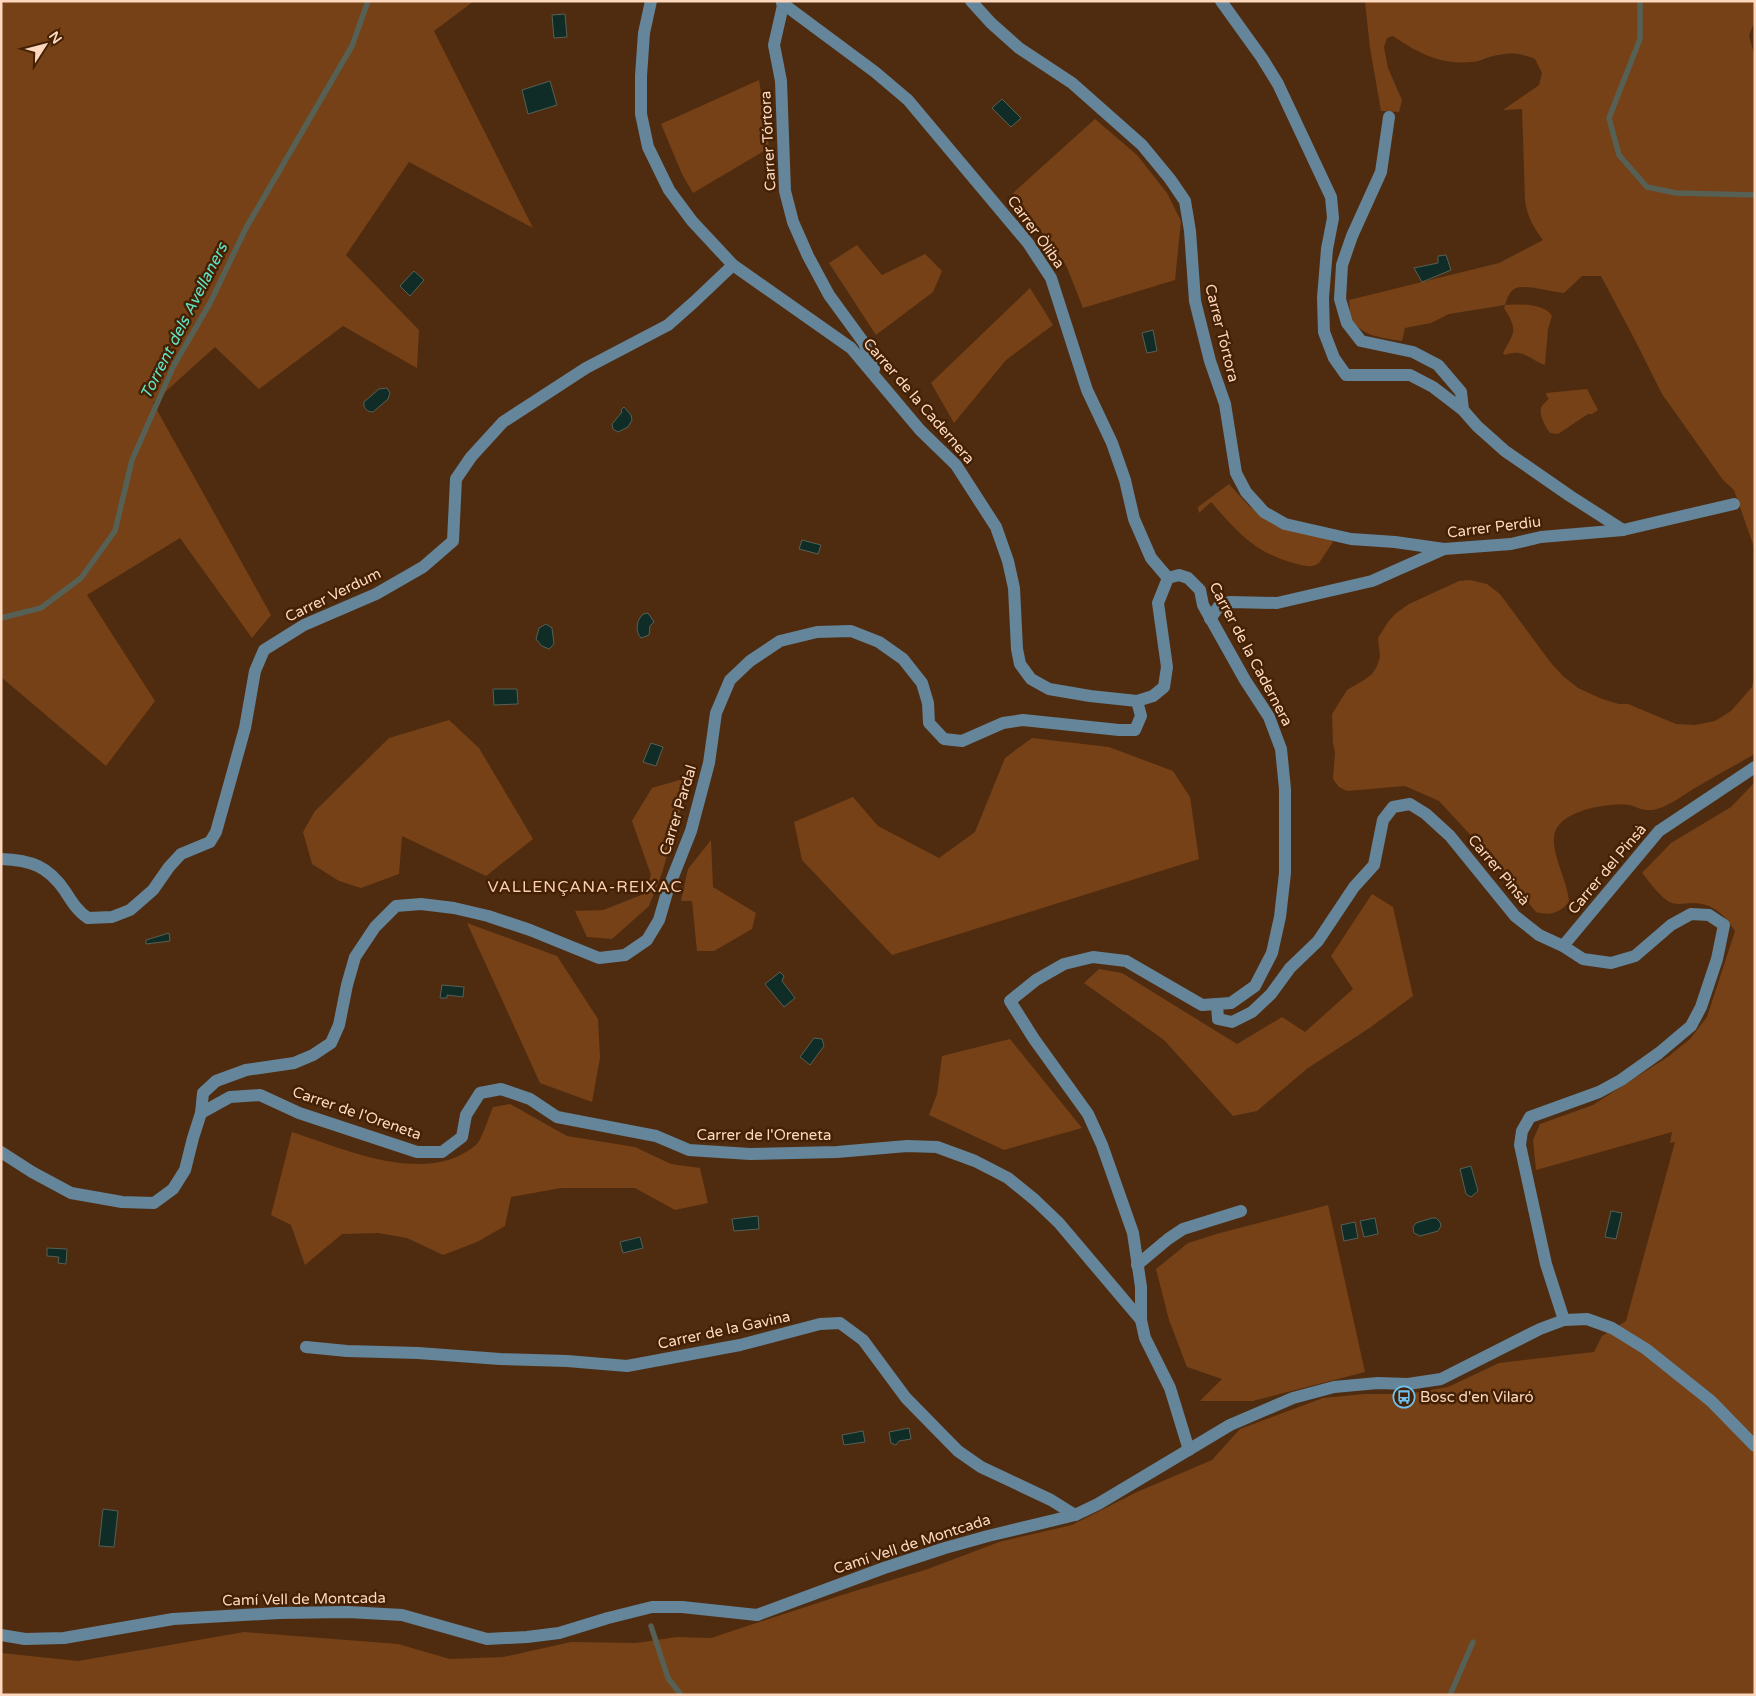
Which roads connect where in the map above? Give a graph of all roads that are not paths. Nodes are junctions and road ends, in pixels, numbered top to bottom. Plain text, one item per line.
1 (651, 1) edge
2 (971, 1) edge
3 (1221, 1) edge
4 (783, 2) edge
5 (1389, 117) dead end
6 (733, 265) junction
7 (878, 378) junction
8 (1463, 410) junction
9 (1734, 504) dead end
10 (1623, 530) junction
11 (1444, 549) junction
12 (1168, 578) junction
13 (1210, 619) junction
14 (1136, 701) junction
15 (1755, 767) edge
16 (1, 858) edge
17 (1562, 946) junction
18 (1217, 1004) junction
19 (201, 1113) junction
20 (1, 1152) edge
21 (1241, 1211) dead end
22 (1137, 1265) junction
23 (1142, 1320) junction
24 (1564, 1320) junction
25 (306, 1347) dead end
26 (1755, 1446) edge
27 (1189, 1450) junction
28 (1075, 1515) junction
29 (1, 1635) edge

1 - 6 street, Carrer de la Cadernera
2 - 11 street, Carrer Tórtora
3 - 8 street
4 - 7 street, Carrer Tórtora
4 - 12 street, Carrer Òliba
5 - 8 street
6 - 7 street, Carrer de la Cadernera
6 - 16 street, Carrer Verdum
7 - 14 street, Carrer de la Cadernera
8 - 10 street
9 - 10 street, Carrer Perdiu
10 - 11 street, Carrer Perdiu
11 - 13 street, Carrer Perdiu
12 - 13 street, Carrer de la Cadernera
12 - 14 street, Carrer de la Cadernera
13 - 18 street, Carrer de la Cadernera
14 - 19 street, Carrer Pardal
15 - 17 street, Carrer del Pinsà
17 - 18 street, Carrer Pinsà
17 - 24 street, Carrer Pinsà
18 - 22 street, Carrer de la Cadernera
19 - 20 street, Carrer Pardal
19 - 23 street, Carrer de l'Oreneta
21 - 22 street
22 - 23 street, Carrer de la Cadernera
23 - 27 street, Carrer de la Cadernera
24 - 26 street, Camí Vell de Montcada
24 - 27 street, Camí Vell de Montcada
25 - 28 street, Carrer de la Gavina
27 - 28 street, Camí Vell de Montcada
28 - 29 street, Camí Vell de Montcada

